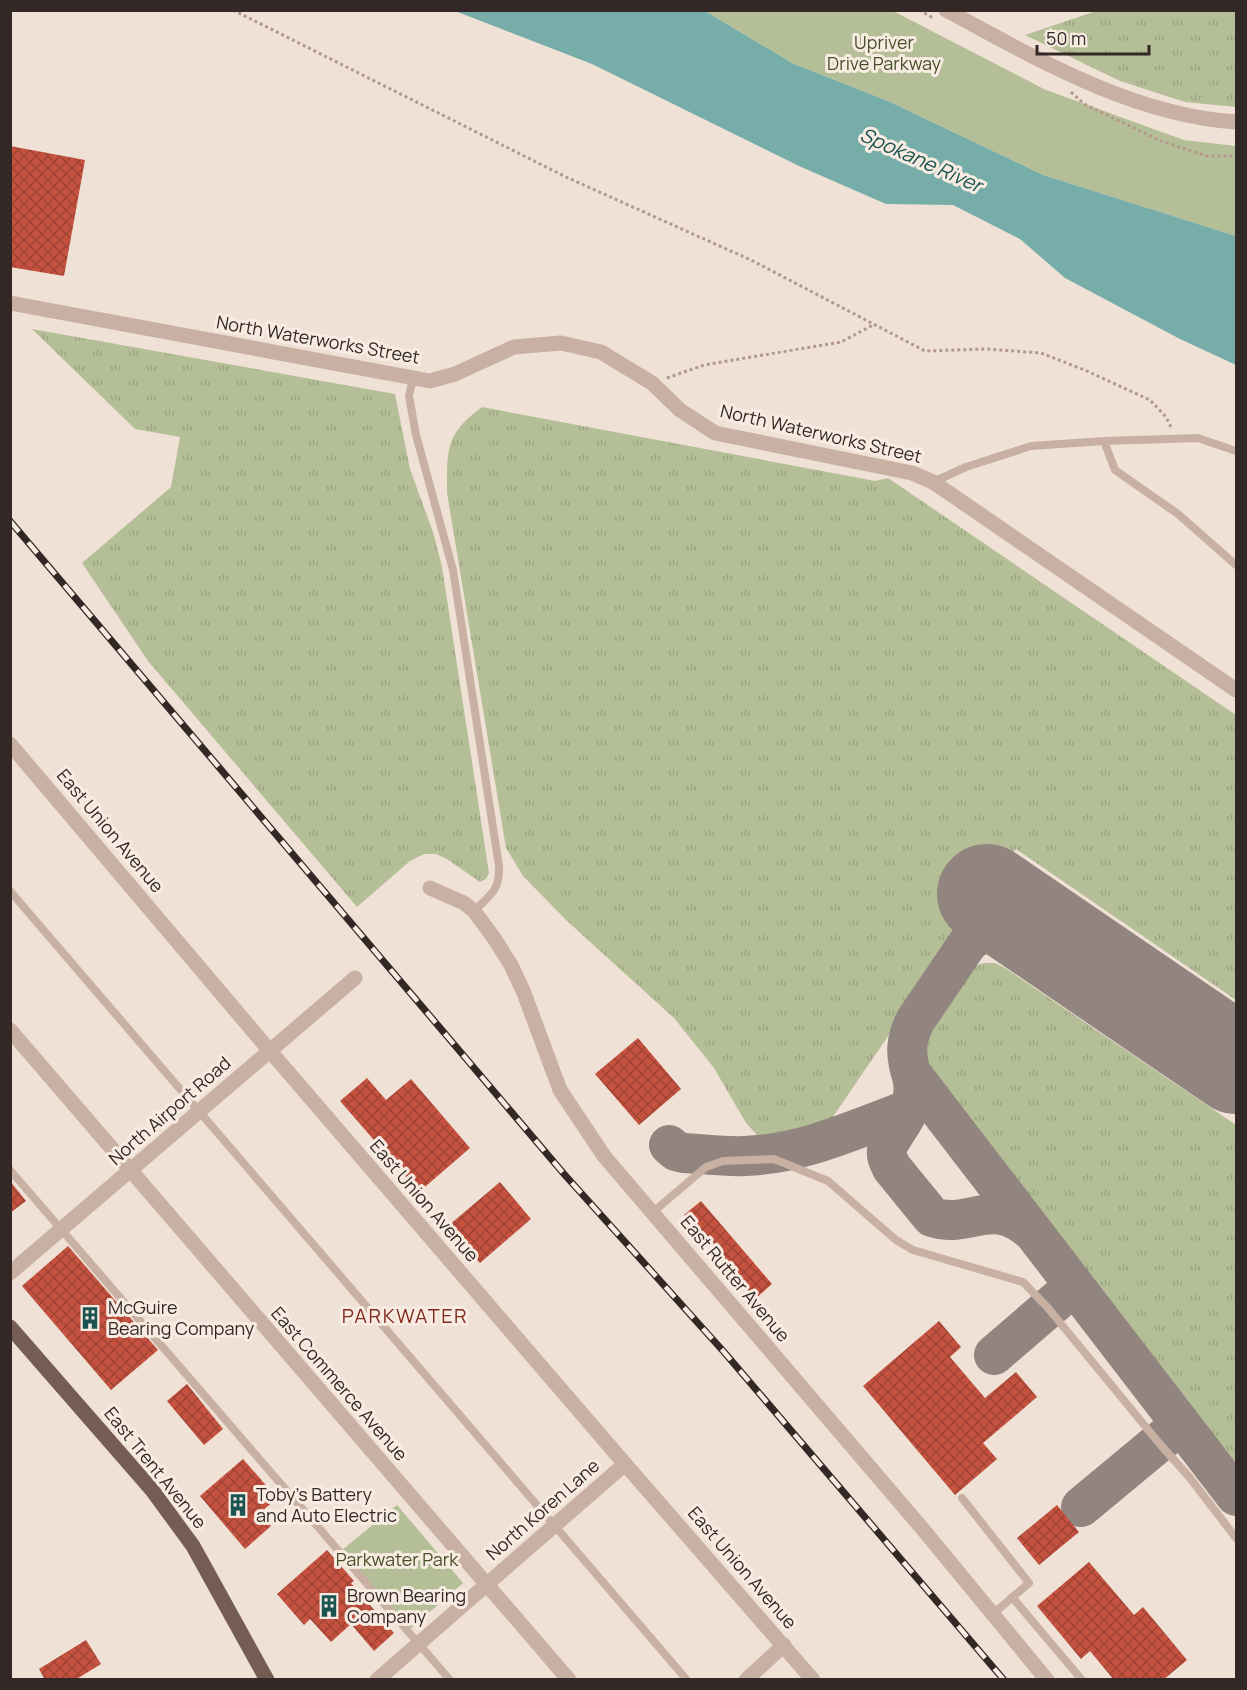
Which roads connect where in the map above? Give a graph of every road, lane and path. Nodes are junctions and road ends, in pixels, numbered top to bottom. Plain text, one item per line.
1 (234, 10) edge
2 (946, 10) edge
3 (1236, 122) edge
4 (10, 303) edge
5 (873, 325) junction
6 (413, 378) junction
7 (651, 383) junction
8 (1177, 438) junction
9 (1104, 441) junction
10 (1236, 451) edge
11 (933, 482) junction
12 (1236, 566) edge
13 (1236, 690) edge
14 (10, 744) edge
15 (430, 888) dead end
16 (10, 891) edge
17 (474, 911) junction
18 (355, 978) dead end
19 (10, 1030) edge
20 (270, 1051) junction
21 (199, 1113) junction
22 (10, 1170) edge
23 (131, 1171) junction
24 (653, 1212) junction
25 (61, 1230) junction
26 (10, 1273) edge
27 (10, 1327) edge
28 (625, 1464) junction
29 (962, 1498) dead end
30 (555, 1525) junction
31 (1236, 1538) edge
32 (486, 1586) junction
33 (1012, 1597) junction
34 (993, 1614) junction
35 (420, 1644) junction
36 (784, 1645) junction
37 (267, 1680) edge
38 (377, 1680) edge
39 (450, 1680) edge
40 (569, 1680) edge
41 (687, 1680) edge
42 (746, 1680) edge
43 (813, 1680) edge
44 (1047, 1680) edge
45 (1083, 1680) edge

1 - 5 path
2 - 3 street
4 - 6 street, North Waterworks Street
5 - 7 path
5 - 8 path
6 - 7 street, North Waterworks Street
6 - 17 lane
7 - 11 street, North Waterworks Street
8 - 9 lane
8 - 10 lane
9 - 11 lane
9 - 12 lane
11 - 13 street, North Waterworks Street
14 - 20 street, East Union Avenue
15 - 17 street, East Rutter Avenue
16 - 21 lane
17 - 24 street, East Rutter Avenue
18 - 20 street, North Airport Road
19 - 23 street, East Commerce Avenue
20 - 21 street, North Airport Road
20 - 28 street, East Union Avenue
21 - 23 street, North Airport Road
21 - 30 lane
22 - 25 lane
23 - 25 street, North Airport Road
23 - 32 street, East Commerce Avenue
24 - 31 lane
24 - 34 street, East Rutter Avenue
25 - 26 street, North Airport Road
25 - 35 lane
27 - 37 main road, East Trent Avenue
28 - 30 street, North Koren Lane
28 - 36 street, East Union Avenue
29 - 33 lane
30 - 32 street, North Koren Lane
30 - 41 lane
32 - 35 street, North Koren Lane
32 - 40 street, East Commerce Avenue
33 - 34 lane
33 - 45 lane
34 - 44 street, East Rutter Avenue
35 - 38 street, North Koren Lane
35 - 39 lane
36 - 42 street
36 - 43 street, East Union Avenue

